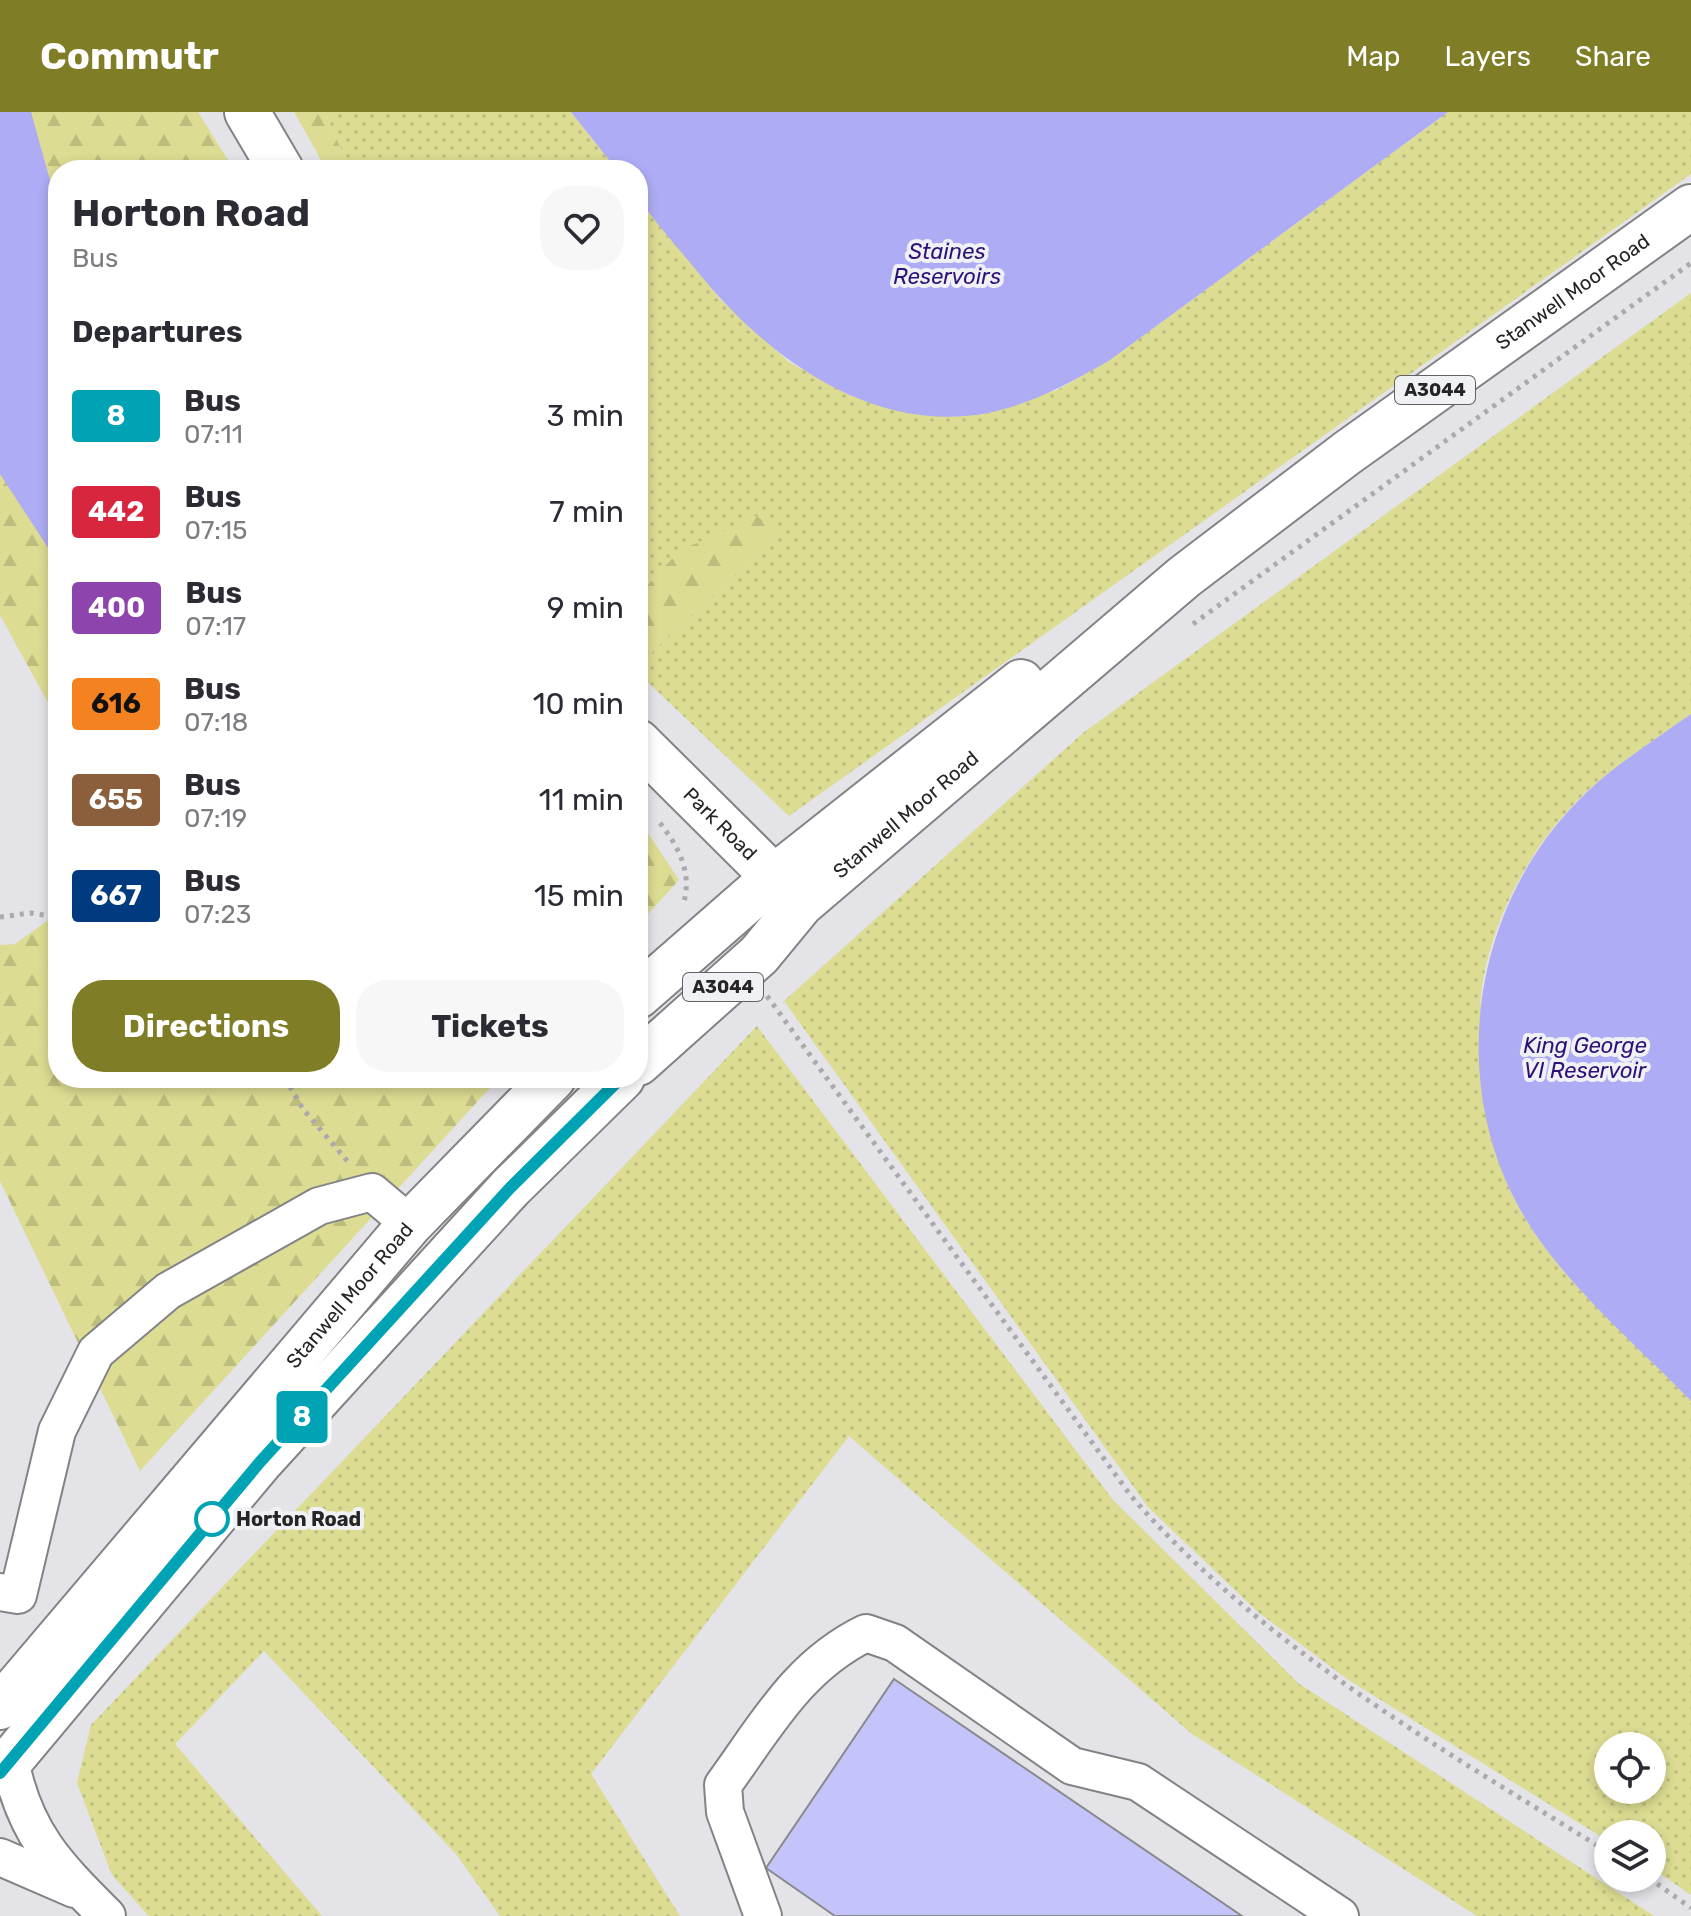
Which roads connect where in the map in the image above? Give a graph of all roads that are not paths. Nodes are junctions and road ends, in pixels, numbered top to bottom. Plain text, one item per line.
1 (247, 112) edge
2 (275, 160) edge
3 (1691, 207) edge
4 (648, 752) edge
5 (788, 891) junction
6 (648, 986) edge
7 (648, 1054) edge
8 (543, 1088) edge
9 (612, 1088) edge
10 (410, 1224) junction
11 (9, 1594) edge
12 (0, 1707) edge
13 (5, 1766) edge
14 (0, 1857) edge
15 (97, 1906) edge
16 (763, 1916) edge
17 (1340, 1916) edge

1 - 2 main road
3 - 5 main road, Stanwell Moor Road / A3044
4 - 5 main road, Park Road
5 - 6 main road, Stanwell Moor Road / A3044
5 - 7 main road, Stanwell Moor Road / A3044
8 - 10 main road, Stanwell Moor Road
9 - 13 main road
10 - 11 street
10 - 12 main road, Stanwell Moor Road
13 - 15 street
14 - 15 street
16 - 17 street

